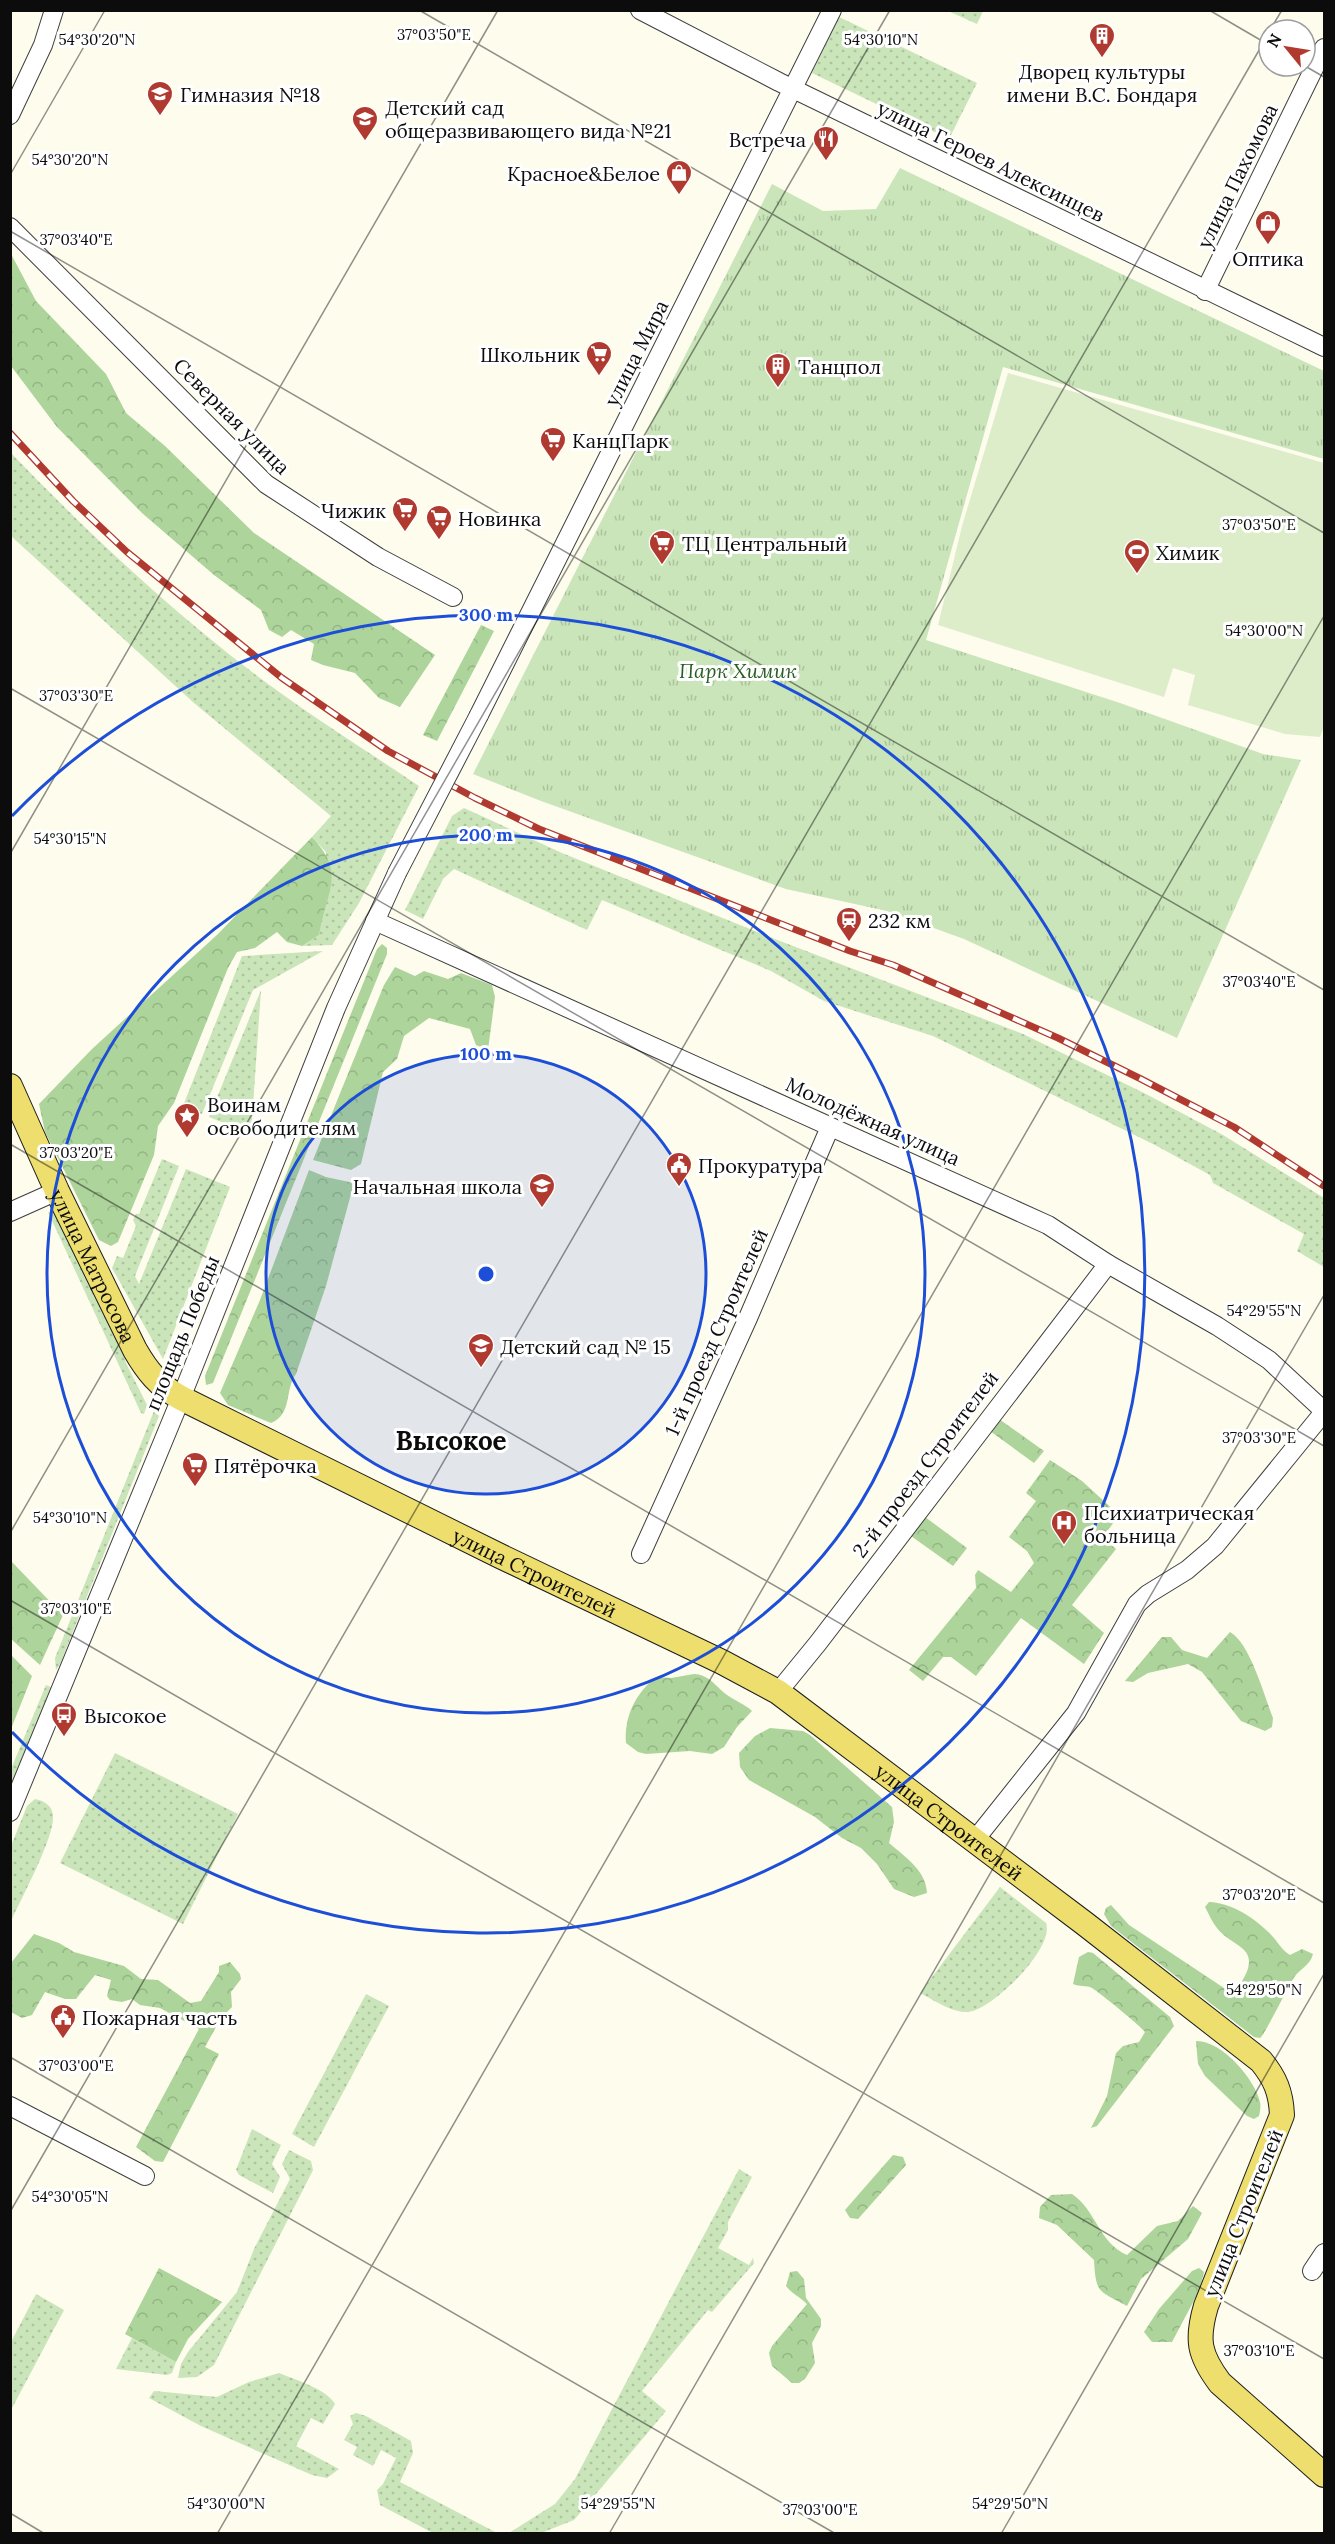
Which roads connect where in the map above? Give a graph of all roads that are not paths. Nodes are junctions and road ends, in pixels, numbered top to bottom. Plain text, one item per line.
1 (54, 10) edge
2 (640, 10) edge
3 (832, 10) edge
4 (1324, 48) edge
5 (794, 89) junction
6 (10, 115) edge
7 (10, 227) edge
8 (1205, 291) junction
9 (1324, 347) edge
10 (453, 597) dead end
11 (397, 873) joint
12 (375, 921) junction
13 (10, 1086) edge
14 (830, 1127) junction
15 (57, 1191) junction
16 (10, 1212) edge
17 (1108, 1264) junction
18 (181, 1398) junction
19 (1324, 1412) edge
20 (641, 1554) dead end
21 (778, 1692) junction
22 (10, 1812) edge
23 (974, 1841) junction
24 (10, 2106) edge
25 (146, 2176) dead end
26 (1324, 2253) edge
27 (1312, 2271) dead end
28 (1324, 2475) edge

1 - 6 street
2 - 5 street, улица Героев Алексинцев
3 - 5 street, улица Мира
4 - 8 street, улица Пахомова
5 - 8 street, улица Героев Алексинцев
5 - 11 street, улица Мира, bridge
7 - 10 street, Северная улица
8 - 9 street, улица Героев Алексинцев
11 - 12 street, площадь Победы
12 - 14 street, Молодёжная улица
12 - 18 street, площадь Победы
13 - 15 main road, улица Матросова
14 - 17 street, Молодёжная улица
14 - 20 street, 1-й проезд Строителей
15 - 16 street
15 - 18 main road, улица Матросова
17 - 19 street, Молодёжная улица
17 - 21 street, 2-й проезд Строителей
18 - 21 main road, улица Строителей
18 - 22 street, площадь Победы
19 - 23 street
21 - 23 main road, улица Строителей
23 - 28 main road, улица Строителей
24 - 25 street
26 - 27 street

